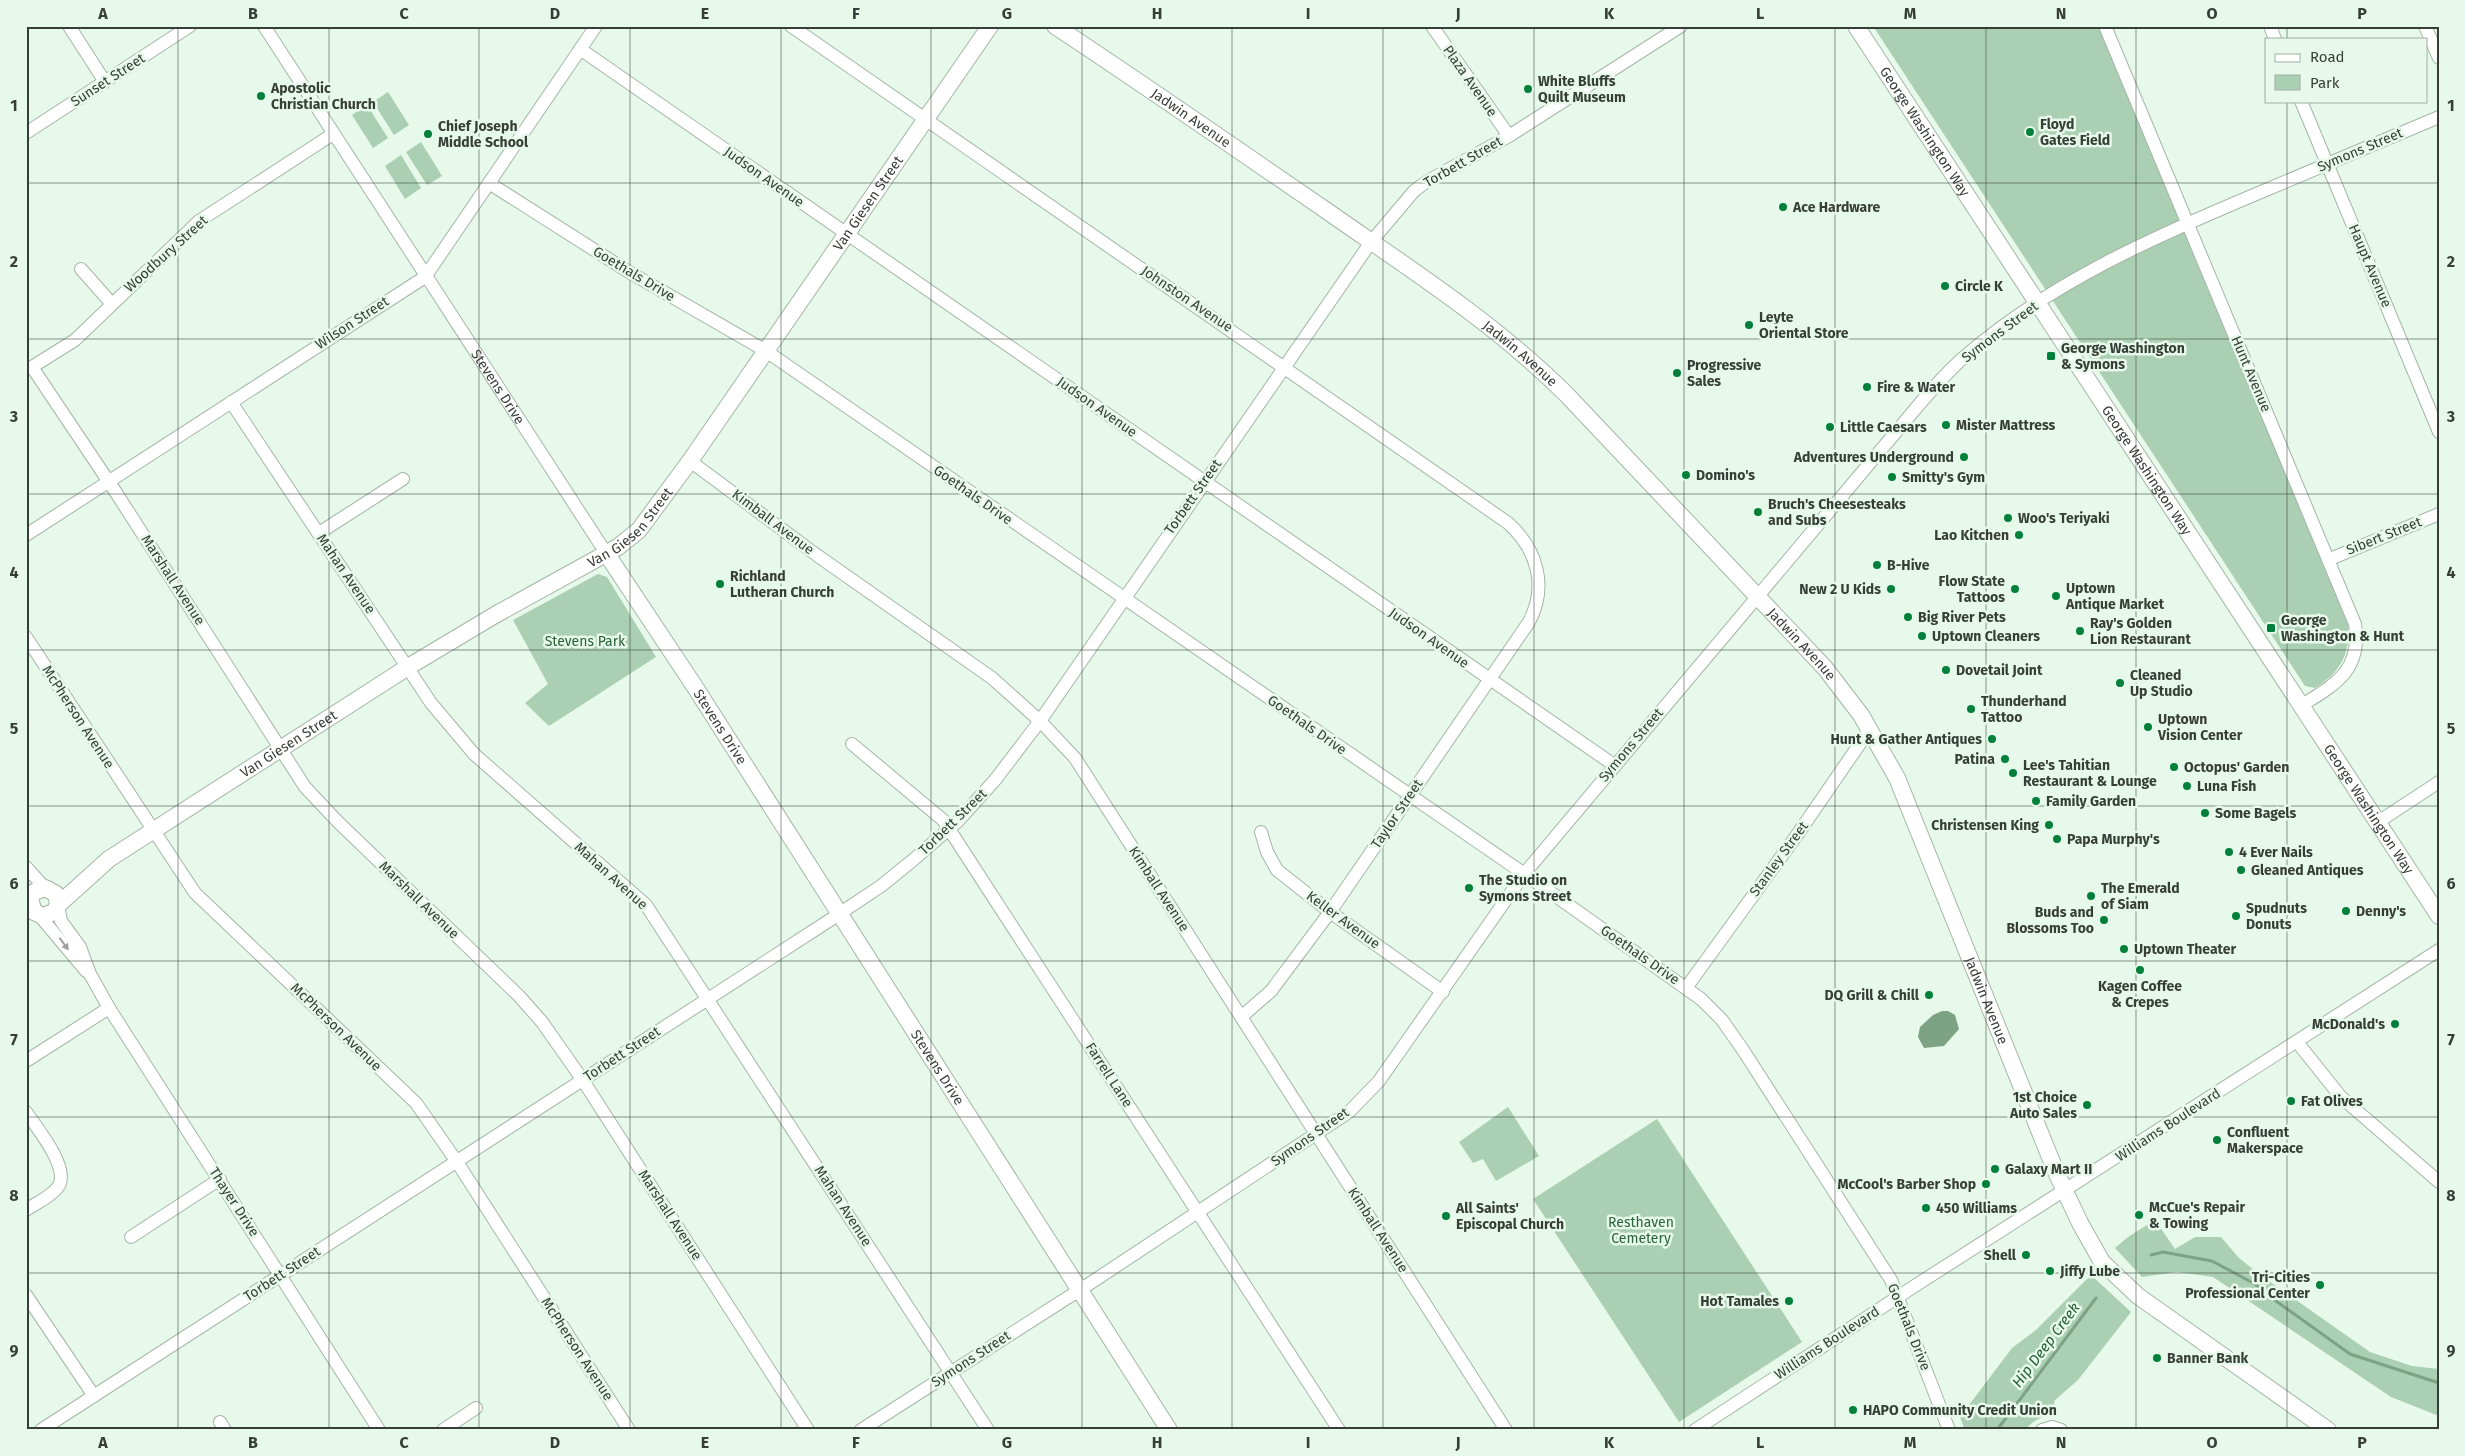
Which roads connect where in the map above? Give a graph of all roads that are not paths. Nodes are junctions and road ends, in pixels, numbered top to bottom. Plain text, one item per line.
1 (69, 26) edge
2 (190, 26) edge
3 (264, 26) edge
4 (596, 26) edge
5 (792, 26) edge
6 (990, 26) edge
7 (1055, 26) edge
8 (1432, 26) edge
9 (1682, 26) edge
10 (1856, 26) edge
11 (2105, 26) edge
12 (2270, 26) edge
13 (2426, 26) edge
14 (2275, 38) edge
15 (580, 50) junction
16 (2439, 58) edge
17 (105, 82) junction
18 (2301, 102) edge
19 (2439, 117) edge
20 (925, 120) junction
21 (26, 133) edge
22 (333, 134) junction
23 (1509, 136) junction
24 (2328, 164) junction
25 (489, 183) junction
26 (2186, 223) junction
27 (846, 233) junction
28 (1371, 242) junction
29 (81, 269) dead end
30 (424, 276) junction
31 (112, 304) junction
32 (2037, 304) junction
33 (766, 352) junction
34 (32, 367) joint
35 (1286, 367) junction
36 (232, 402) junction
37 (2439, 432) edge
38 (690, 461) junction
39 (403, 478) dead end
40 (108, 481) junction
41 (1204, 481) junction
42 (2439, 514) edge
43 (319, 533) junction
44 (26, 535) edge
45 (606, 553) junction
46 (2330, 559) junction
47 (1757, 596) junction
48 (1124, 598) junction
49 (1537, 601) joint
50 (26, 637) edge
51 (408, 667) junction
52 (1488, 679) junction
53 (2302, 706) junction
54 (1040, 721) junction
55 (1870, 728) junction
56 (852, 744) dead end
57 (282, 748) junction
58 (1614, 765) junction
59 (2439, 782) edge
60 (1410, 796) junction
61 (2378, 822) junction
62 (950, 829) junction
63 (153, 832) junction
64 (1262, 832) dead end
65 (109, 859) junction
66 (26, 867) edge
67 (1524, 874) junction
68 (45, 888) junction
69 (28, 896) edge
70 (58, 905) junction
71 (1330, 912) junction
72 (839, 914) junction
73 (2439, 916) edge
74 (32, 917) edge
75 (2439, 950) edge
76 (90, 974) junction
77 (1686, 988) junction
78 (1443, 992) junction
79 (708, 998) junction
80 (109, 1008) junction
81 (1241, 1017) junction
82 (2296, 1042) junction
83 (26, 1060) edge
84 (582, 1079) junction
85 (26, 1112) edge
86 (1316, 1134) junction
87 (457, 1162) junction
88 (220, 1180) junction
89 (2439, 1182) edge
90 (2065, 1191) junction
91 (26, 1210) edge
92 (1198, 1212) junction
93 (131, 1237) dead end
94 (281, 1275) junction
95 (1080, 1290) junction
96 (26, 1295) edge
97 (1899, 1296) junction
98 (951, 1372) junction
99 (94, 1396) junction
100 (476, 1408) dead end
101 (41, 1430) edge
102 (379, 1430) edge
103 (443, 1430) edge
104 (629, 1430) edge
105 (808, 1430) edge
106 (861, 1430) edge
107 (988, 1430) edge
108 (1169, 1430) edge
109 (1339, 1430) edge
110 (1506, 1430) edge
111 (1695, 1430) edge
112 (1949, 1430) edge
113 (2042, 1430) edge
114 (2061, 1430) edge
115 (2328, 1430) edge

1 - 17 street
2 - 17 street, Sunset Street
3 - 22 street, Stevens Drive
4 - 15 street, Wilson Street
5 - 20 street, Johnston Avenue
6 - 20 main road, Van Giesen Street
7 - 28 main road, Jadwin Avenue
8 - 23 street, Plaza Avenue
9 - 23 street, Torbett Street
10 - 32 main road, George Washington Way
11 - 26 street, Hunt Avenue
12 - 14 street
13 - 16 street
15 - 25 street, Wilson Street
15 - 27 street, Judson Avenue
17 - 21 street, Sunset Street
18 - 24 street, Haupt Avenue
19 - 24 street, Symons Street
20 - 27 main road, Van Giesen Street
20 - 35 street, Johnston Avenue
22 - 30 street, Stevens Drive
22 - 31 street, Woodbury Street
23 - 28 street, Torbett Street
24 - 26 street, Symons Street
24 - 37 street, Haupt Avenue
25 - 30 street, Wilson Street
25 - 33 street, Goethals Drive
26 - 32 street, Symons Street
26 - 46 street, Hunt Avenue
27 - 33 main road, Van Giesen Street
27 - 41 street, Judson Avenue
28 - 35 street, Torbett Street
28 - 47 main road, Jadwin Avenue
29 - 31 street
30 - 36 street, Wilson Street
30 - 45 street, Stevens Drive
31 - 34 street, Woodbury Street
32 - 47 street, Symons Street
32 - 53 main road, George Washington Way
33 - 38 main road, Van Giesen Street
33 - 48 street, Goethals Drive
34 - 40 street, Marshall Avenue
35 - 41 street, Torbett Street
35 - 49 street, Johnston Avenue
36 - 40 street, Wilson Street
36 - 43 street, Mahan Avenue
38 - 45 main road, Van Giesen Street
38 - 54 street, Kimball Avenue
39 - 43 street
40 - 44 street, Wilson Street
40 - 57 street, Marshall Avenue
41 - 48 street, Torbett Street
41 - 52 street, Judson Avenue
42 - 46 street, Sibert Street
43 - 51 street, Mahan Avenue
45 - 51 main road, Van Giesen Street
45 - 72 main road, Stevens Drive
46 - 53 street, Hunt Avenue
47 - 55 main road, Jadwin Avenue
47 - 58 street, Symons Street
48 - 54 street, Torbett Street
48 - 60 street, Goethals Drive
49 - 52 street, Taylor Street
50 - 63 street, McPherson Avenue
51 - 57 main road, Van Giesen Street
51 - 79 street, Mahan Avenue
52 - 58 street, Judson Avenue
52 - 60 street, Taylor Street
53 - 61 main road, George Washington Way
54 - 62 street, Torbett Street
54 - 81 street, Kimball Avenue
55 - 77 street, Stanley Street
55 - 90 main road, Jadwin Avenue
56 - 62 street, Farrell Lane
57 - 63 main road, Van Giesen Street
57 - 84 street, Marshall Avenue
58 - 67 street, Symons Street
59 - 61 street
60 - 67 street, Goethals Drive
60 - 71 street, Taylor Street
61 - 73 main road, George Washington Way
62 - 72 street, Torbett Street
62 - 92 street, Farrell Lane
63 - 65 main road, Van Giesen Street
63 - 87 street, McPherson Avenue
64 - 71 street, Keller Avenue
65 - 68 main road, Van Giesen Street
65 - 70 main road, Van Giesen Street
66 - 68 street
67 - 77 street, Goethals Drive
67 - 78 street, Symons Street
68 - 69 main road
68 - 70 main road
69 - 74 main road
70 - 74 main road
70 - 76 street, Thayer Drive
71 - 78 street, Keller Avenue
71 - 81 street, Taylor Street
72 - 79 street, Torbett Street
72 - 95 main road, Stevens Drive
74 -> 76 street, Thayer Drive
75 - 82 street, Williams Boulevard
76 - 80 street, Thayer Drive
77 - 97 street, Goethals Drive
78 - 86 street, Symons Street
79 - 84 street, Torbett Street
79 - 98 street, Mahan Avenue
80 - 83 street
80 - 88 street, Thayer Drive
81 - 86 street, Kimball Avenue
82 - 89 street
82 - 90 street, Williams Boulevard
84 - 87 street, Torbett Street
84 - 105 street, Marshall Avenue
85 - 91 street
86 - 92 street, Symons Street
86 - 110 street, Kimball Avenue
87 - 94 street, Torbett Street
87 - 104 street, McPherson Avenue
88 - 93 street
88 - 94 street, Thayer Drive
90 - 97 street, Williams Boulevard
90 - 115 main road, Jadwin Avenue
92 - 95 street, Symons Street
92 - 109 street, Farrell Lane
94 - 99 street, Torbett Street
94 - 102 street, Thayer Drive
95 - 98 street, Symons Street
95 - 108 main road, Stevens Drive
96 - 99 street
97 - 111 street, Williams Boulevard
97 - 112 street, Goethals Drive
98 - 106 street, Symons Street
98 - 107 street, Mahan Avenue
99 - 101 street, Torbett Street
100 - 103 street
113 - 114 street

